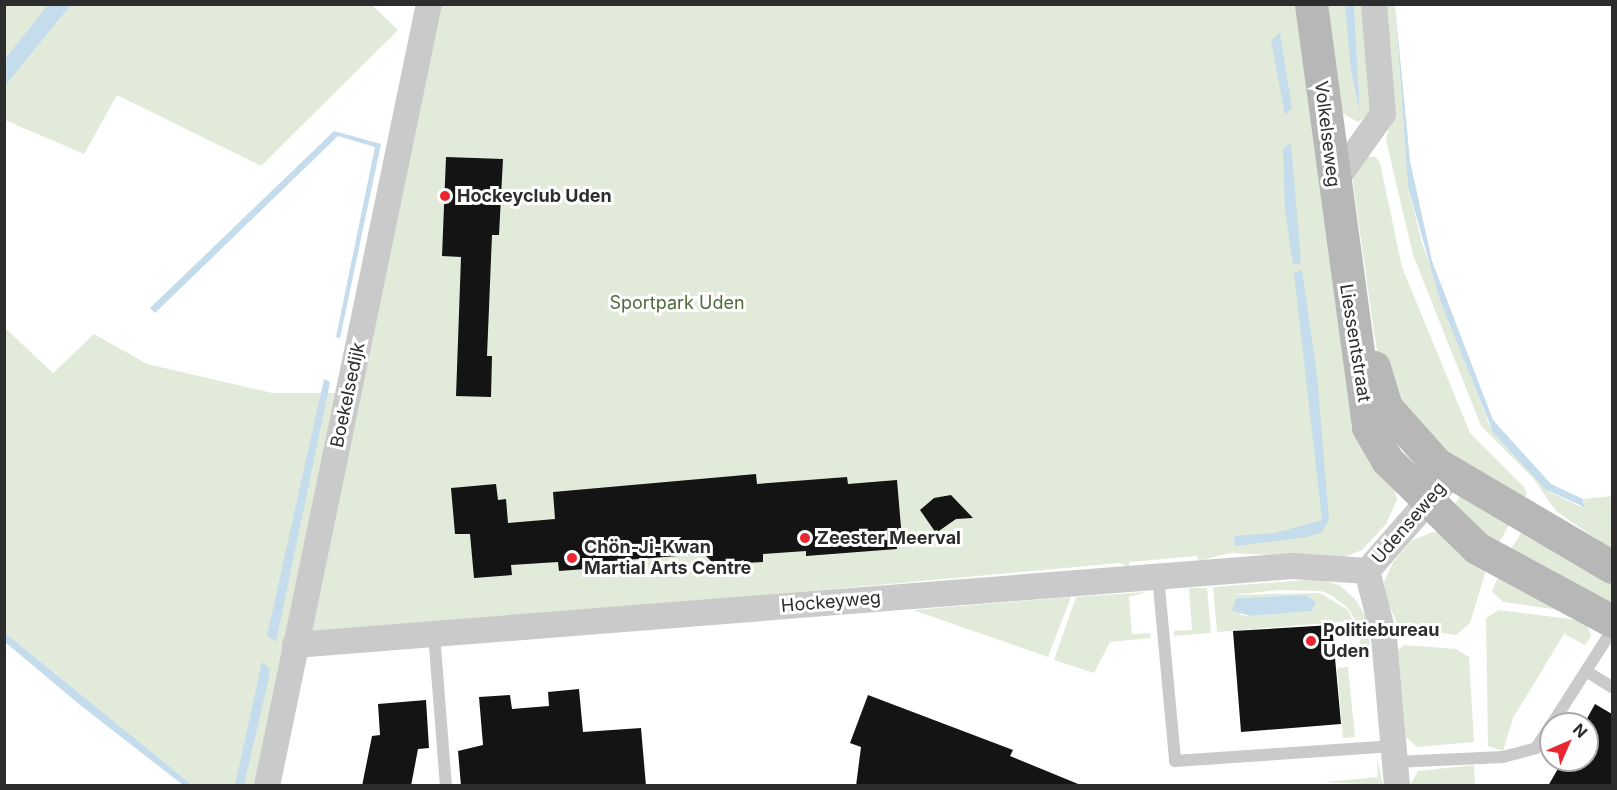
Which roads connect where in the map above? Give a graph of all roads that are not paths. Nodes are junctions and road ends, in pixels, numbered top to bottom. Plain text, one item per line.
1 (429, 4) edge
2 (1311, 4) edge
3 (1374, 4) edge
4 (1333, 184) junction
5 (1343, 263) junction
6 (1452, 474) junction
7 (1427, 503) junction
8 (1612, 567) edge
9 (1367, 571) junction
10 (1158, 576) junction
11 (1612, 621) edge
12 (1612, 630) edge
13 (434, 634) junction
14 (295, 645) junction
15 (1586, 671) junction
16 (1612, 687) edge
17 (1559, 712) edge
18 (1539, 743) edge
19 (1395, 764) edge
20 (267, 786) edge
21 (446, 786) edge

1 - 14 street, Boekelsedijk
2 - 4 street, Volkelseweg
3 - 4 street
4 - 5 street, Volkelseweg
5 - 6 street, Liessentstraat
5 - 7 street, Liessentstraat
6 - 7 street, Udenseweg
6 - 8 street, Liessentstraat
7 - 9 street, Udenseweg
7 - 11 street, Liessentstraat
9 - 10 street, Hockeyweg
9 - 19 street, Udenseweg
10 - 13 street, Hockeyweg
10 - 19 lane
12 - 15 lane
13 - 14 street, Hockeyweg
13 - 21 lane
14 - 20 street, Boekelsedijk
15 - 16 lane
15 - 17 lane
18 - 19 lane

